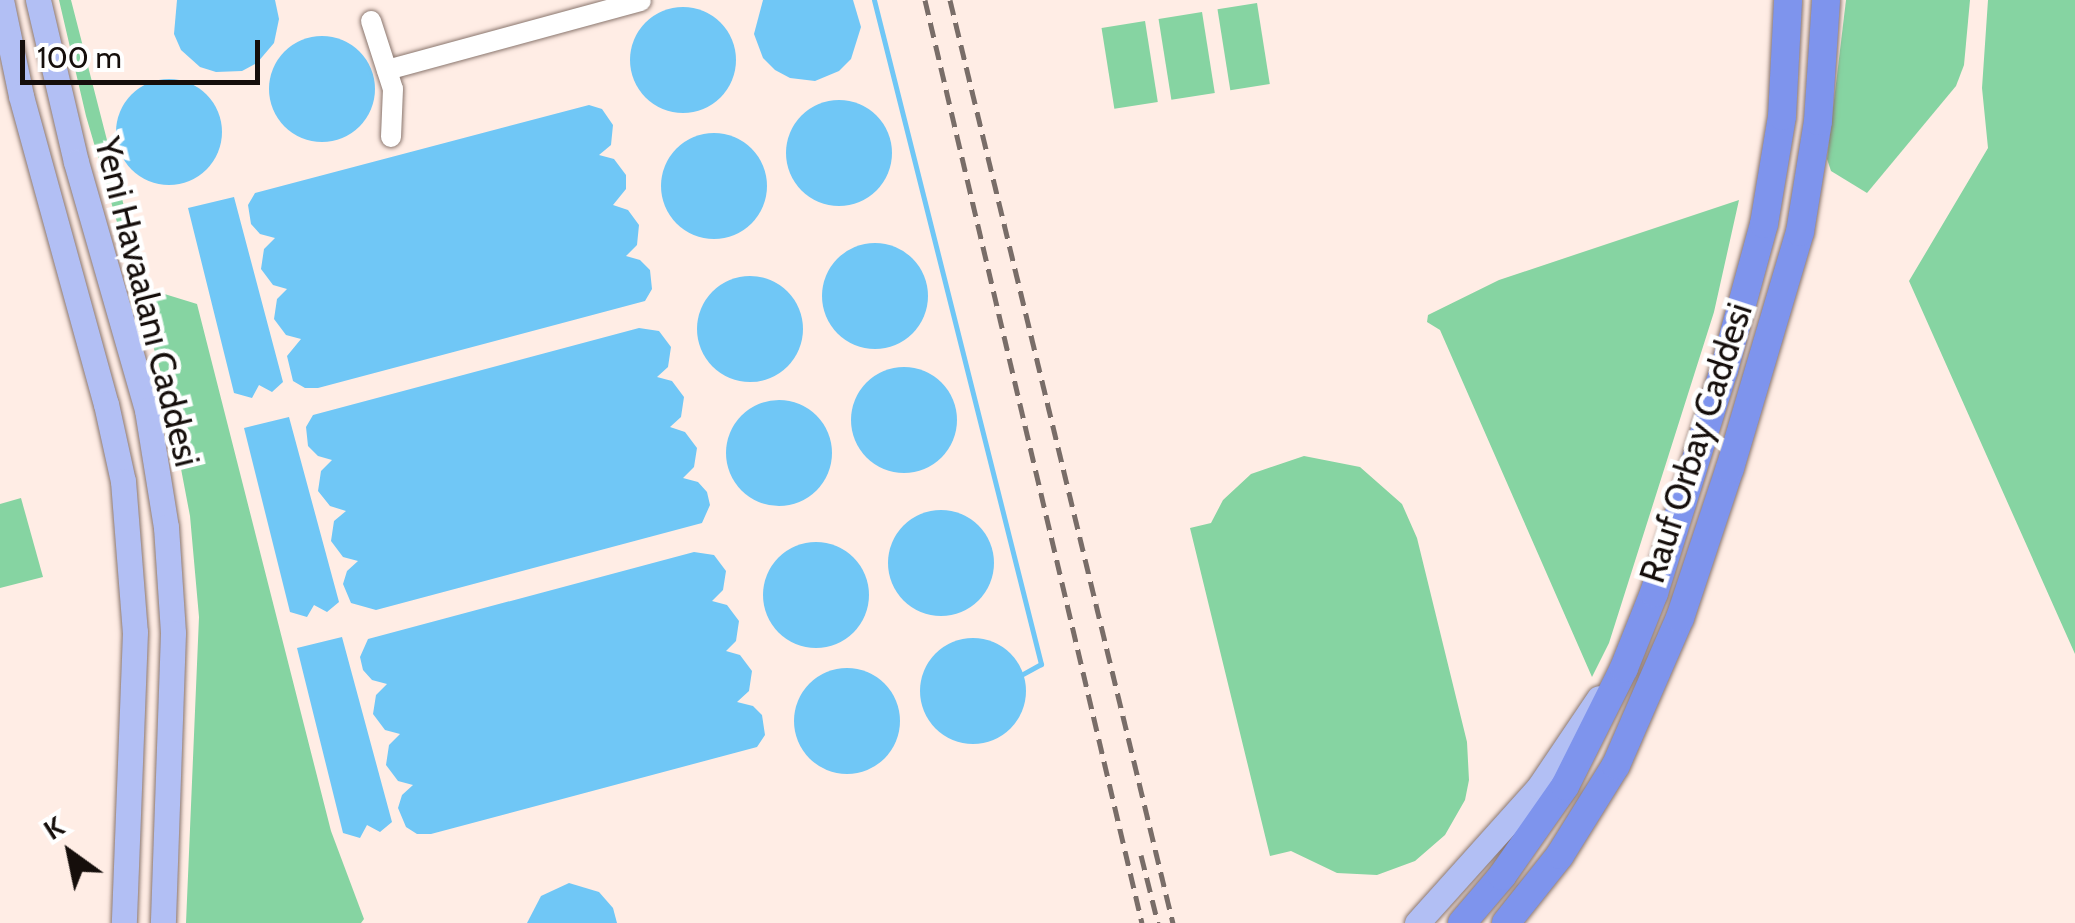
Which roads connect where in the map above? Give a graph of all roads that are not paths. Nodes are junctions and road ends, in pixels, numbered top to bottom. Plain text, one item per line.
1 (1, 0) edge
2 (38, 0) edge
3 (641, 0) edge
4 (1788, 0) edge
5 (1826, 0) edge
6 (372, 21) dead end
7 (387, 70) junction
8 (391, 138) dead end
9 (134, 620) junction
10 (172, 621) junction
11 (1624, 668) junction
12 (1542, 878) junction
13 (124, 923) edge
14 (163, 923) edge
15 (1418, 923) edge
16 (1462, 923) edge
17 (1506, 923) edge
18 (1521, 923) edge

1 - 9 main road, Yeni Havaalanı Caddesi
2 - 10 main road, Yeni Havaalanı Caddesi
3 - 7 street
4 - 11 highway, Rauf Orbay Caddesi
5 - 12 highway, Rauf Orbay Caddesi
6 - 7 street
7 - 8 street
9 - 10 main road
9 - 13 main road, Yeni Havaalanı Caddesi
10 - 14 main road, Yeni Havaalanı Caddesi
11 - 15 main road
11 - 16 highway, Rauf Orbay Caddesi
12 - 17 highway, Rauf Orbay Caddesi
12 - 18 main road

